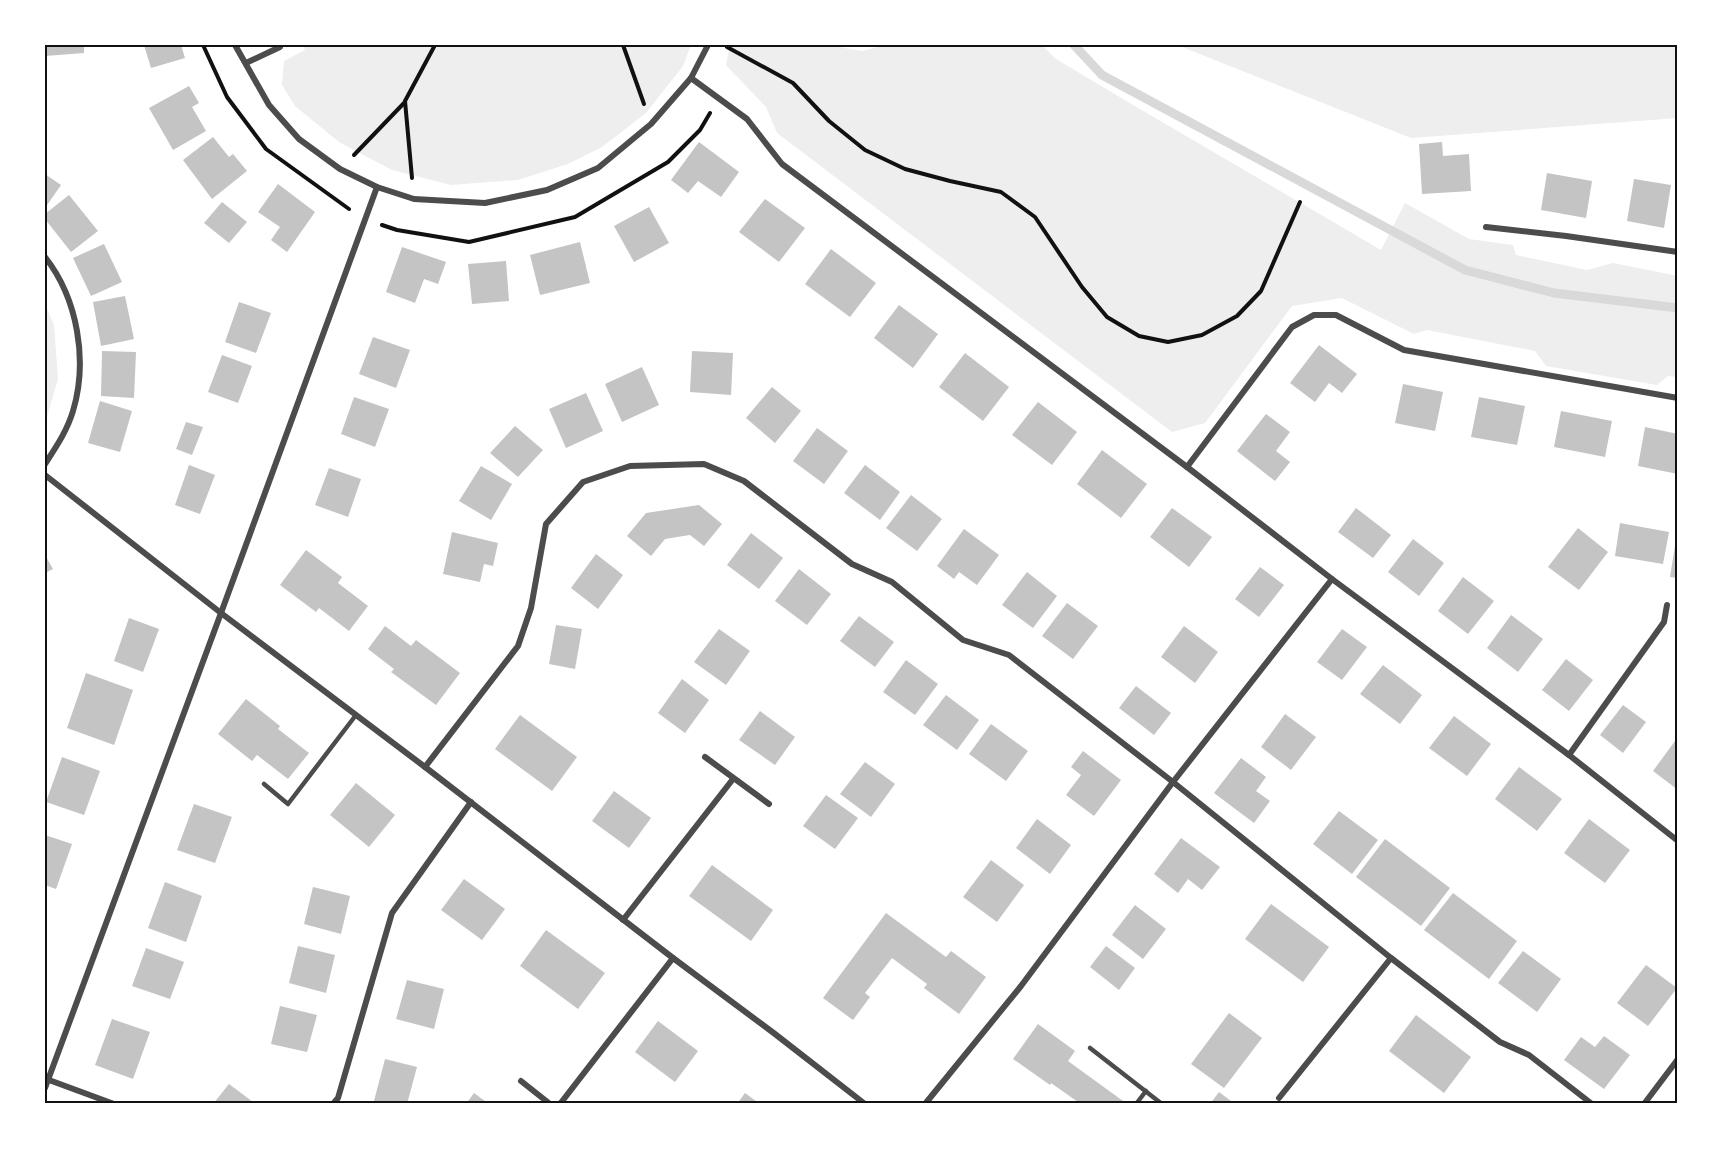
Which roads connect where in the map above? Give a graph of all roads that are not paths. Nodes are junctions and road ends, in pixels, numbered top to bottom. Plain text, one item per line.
1 (235, 45) edge
2 (708, 45) edge
3 (280, 46) dead end
4 (246, 63) junction
5 (692, 78) junction
6 (376, 187) junction
7 (1486, 227) dead end
8 (1678, 252) edge
9 (45, 257) edge
10 (1678, 398) edge
11 (45, 464) edge
12 (1187, 467) junction
13 (45, 475) edge
14 (1332, 579) junction
15 (1667, 605) dead end
16 (221, 613) junction
17 (356, 715) junction
18 (1569, 754) junction
19 (705, 757) dead end
20 (425, 767) junction
21 (734, 779) junction
22 (1173, 782) junction
23 (264, 784) dead end
24 (471, 802) junction
25 (769, 804) dead end
26 (1678, 841) edge
27 (623, 920) junction
28 (673, 958) junction
29 (1391, 958) junction
30 (1090, 1048) dead end
31 (1678, 1059) edge
32 (49, 1080) junction
33 (521, 1081) dead end
34 (45, 1088) edge
35 (1146, 1090) junction
36 (1279, 1098) dead end
37 (114, 1104) edge
38 (333, 1104) edge
39 (550, 1104) edge
40 (560, 1104) edge
41 (865, 1104) edge
42 (925, 1104) edge
43 (1136, 1104) edge
44 (1162, 1104) edge
45 (1592, 1104) edge
46 (1644, 1104) edge

1 - 4 street
2 - 5 street
3 - 4 street
4 - 6 street
5 - 6 street
5 - 12 street
6 - 16 street
7 - 8 street
9 - 11 street
10 - 12 street
12 - 14 street
13 - 16 street
14 - 18 street
14 - 22 street
15 - 18 street
16 - 17 street
16 - 32 street
17 - 20 street
17 - 23 lane
18 - 26 street
19 - 21 street
20 - 22 street
20 - 24 street
21 - 25 street
21 - 27 street
22 - 29 street
22 - 42 street
24 - 27 street
24 - 38 street
27 - 28 street
28 - 40 street
28 - 41 street
29 - 36 street
29 - 45 street
30 - 35 lane
31 - 46 street
32 - 34 street
32 - 37 street
33 - 39 street
35 - 43 lane
35 - 44 lane

